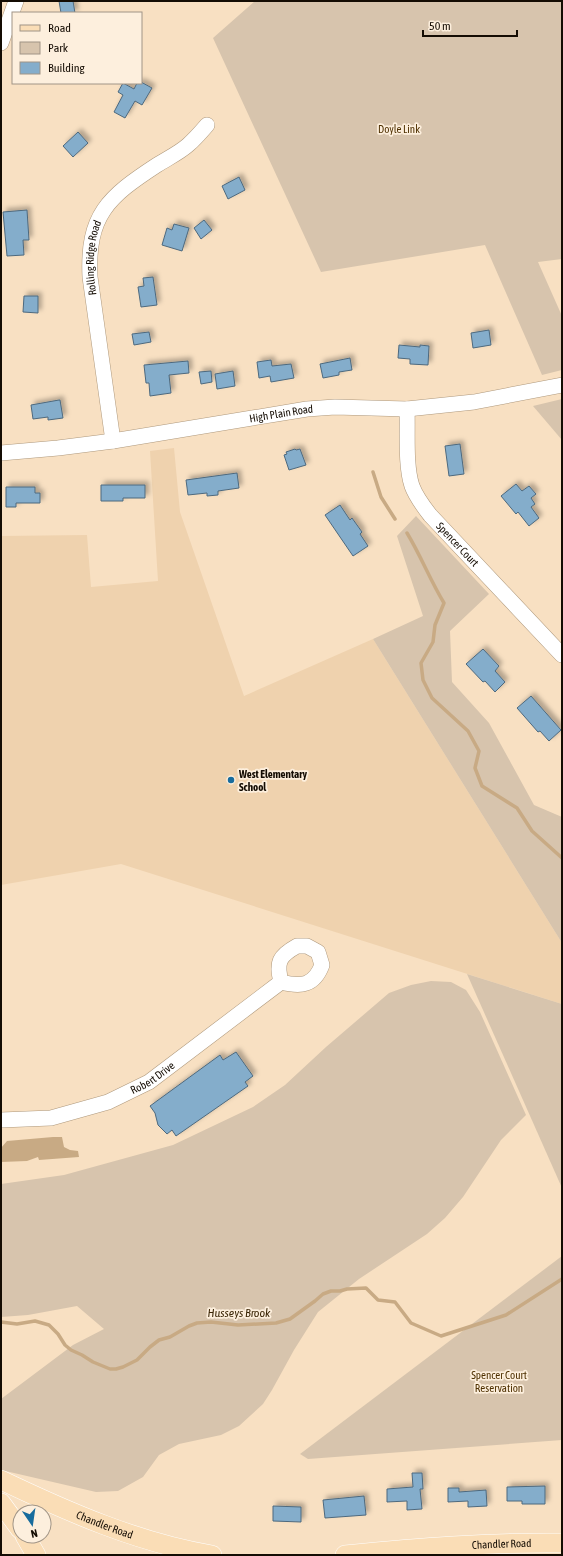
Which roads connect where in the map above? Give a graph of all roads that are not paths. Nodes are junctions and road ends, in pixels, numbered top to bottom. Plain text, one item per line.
1 (16, 1) edge
2 (12, 12) edge
3 (12, 12) edge
4 (1, 43) edge
5 (207, 125) dead end
6 (562, 385) edge
7 (407, 409) junction
8 (113, 441) junction
9 (1, 453) edge
10 (562, 655) edge
11 (281, 982) dead end
12 (1, 1120) edge
13 (1, 1480) edge
14 (1, 1503) edge
15 (12, 1518) edge
16 (562, 1543) edge
17 (29, 1544) edge
18 (36, 1555) edge
19 (212, 1555) edge
20 (345, 1555) edge

1 - 2 street
3 - 4 street
5 - 8 street, Rolling Ridge Road
6 - 7 street, High Plain Road
7 - 8 street, High Plain Road
7 - 10 street, Spencer Court
8 - 9 street, High Plain Road
11 - 12 street, Robert Drive
13 - 19 main road, Chandler Road
14 - 15 main road
16 - 20 main road, Chandler Road
17 - 18 main road

